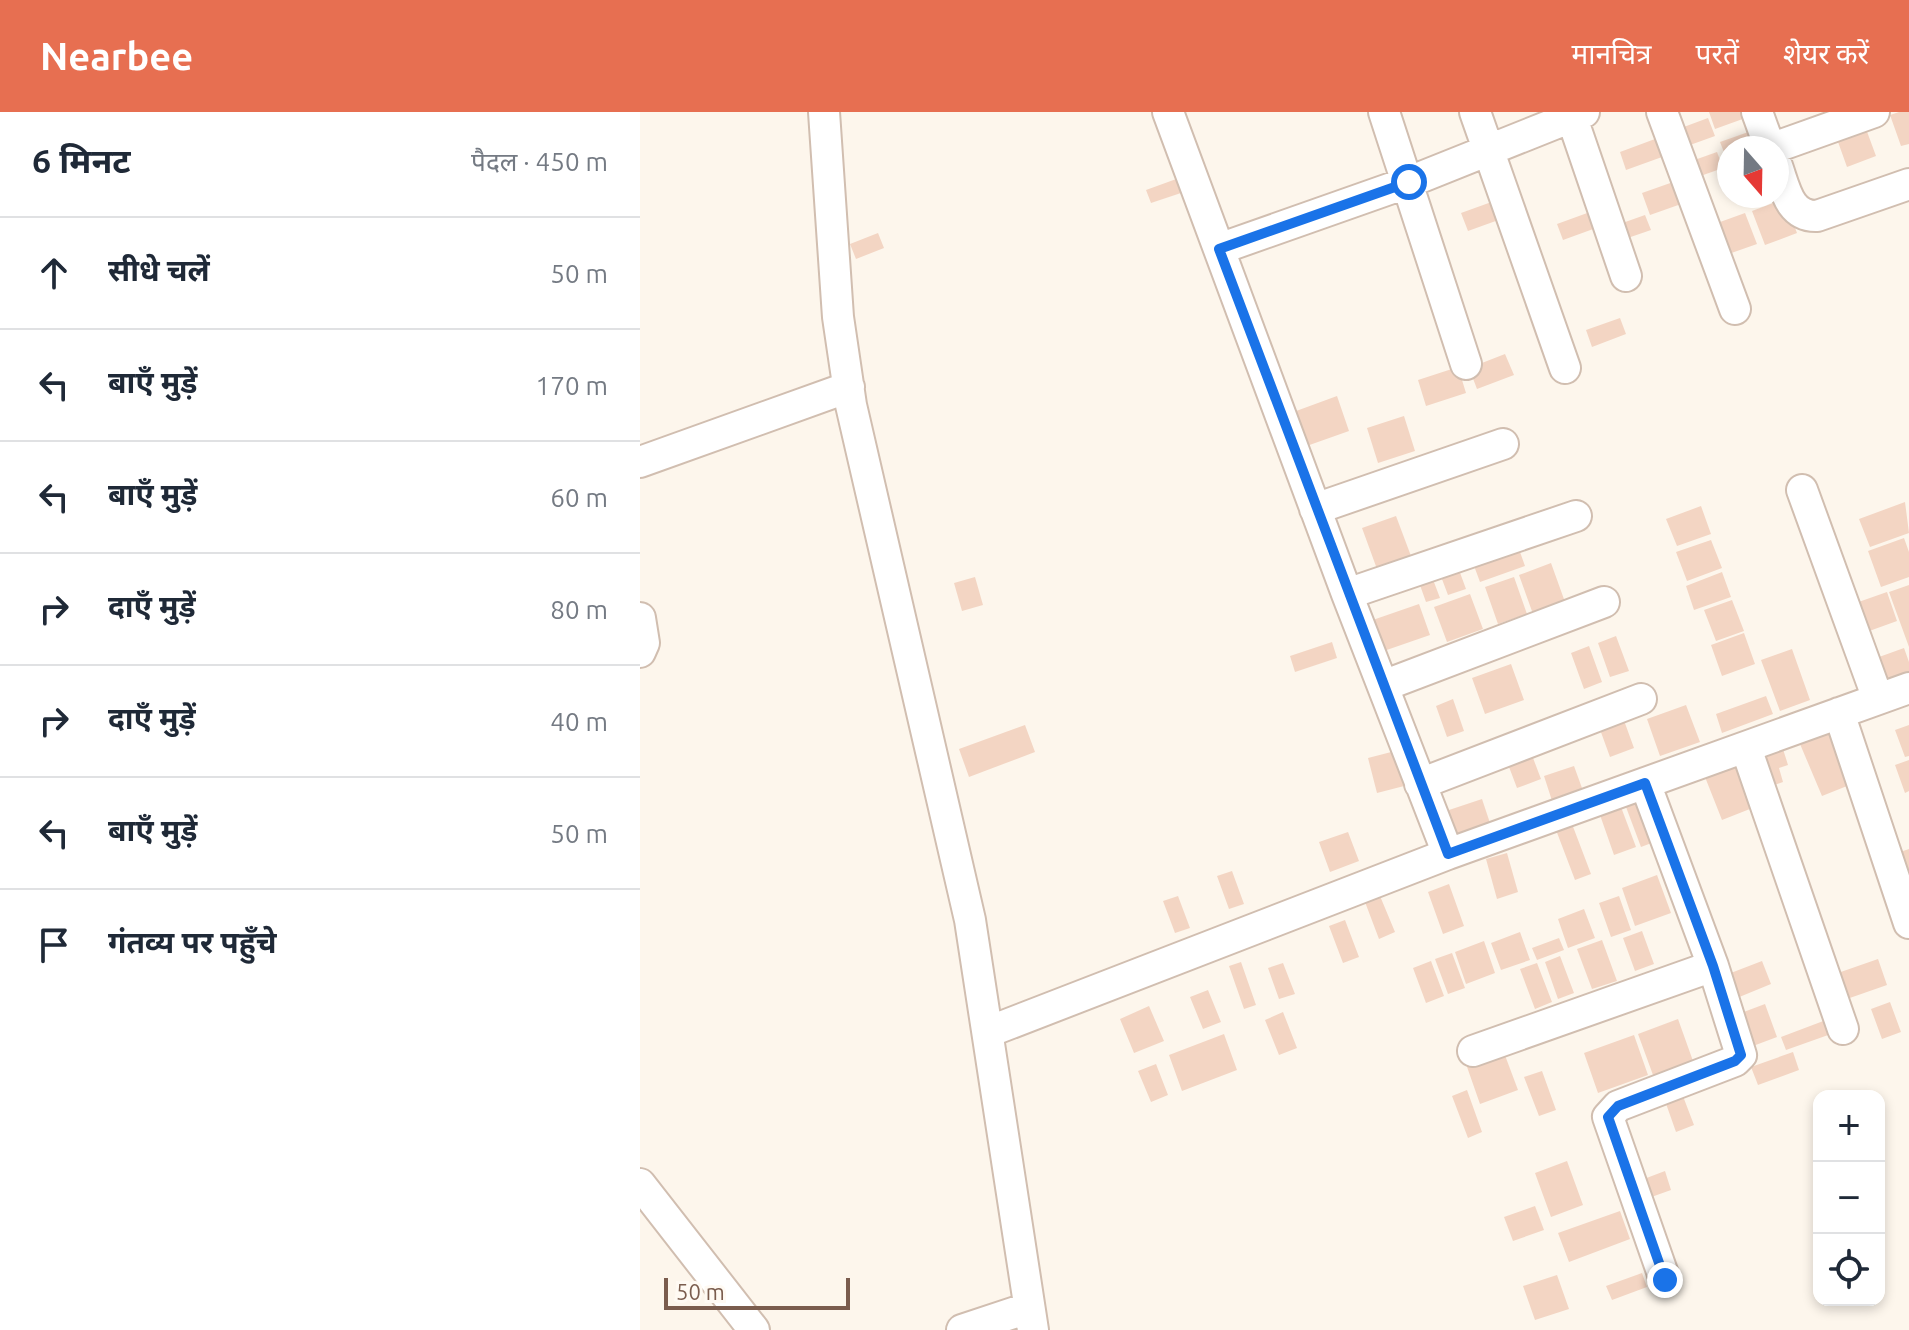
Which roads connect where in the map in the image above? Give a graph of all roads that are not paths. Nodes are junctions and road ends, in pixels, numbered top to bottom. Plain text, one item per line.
1 (824, 112) edge
2 (1168, 112) edge
3 (1384, 112) edge
4 (1475, 112) edge
5 (1662, 112) edge
6 (1757, 112) edge
7 (1874, 112) edge
8 (1575, 114) edge
9 (1767, 136) edge
10 (1789, 142) edge
11 (1488, 150) junction
12 (1409, 182) junction
13 (1909, 184) edge
14 (1789, 197) edge
15 (1219, 249) junction
16 (1626, 276) dead end
17 (1735, 309) dead end
18 (1466, 364) dead end
19 (1565, 368) dead end
20 (849, 387) junction
21 (1503, 444) dead end
22 (640, 462) edge
23 (1802, 490) dead end
24 (1315, 509) junction
25 (1576, 516) dead end
26 (1347, 594) junction
27 (1604, 602) dead end
28 (640, 618) edge
29 (640, 652) edge
30 (1383, 686) junction
31 (1909, 688) edge
32 (1641, 699) dead end
33 (1878, 699) junction
34 (1839, 713) junction
35 (1746, 748) junction
36 (1645, 783) junction
37 (1420, 784) junction
38 (1448, 854) junction
39 (1909, 923) edge
40 (1713, 966) junction
41 (1843, 1029) dead end
42 (988, 1032) junction
43 (1473, 1051) dead end
44 (640, 1184) edge
45 (1665, 1280) dead end
46 (1031, 1319) edge
47 (754, 1330) edge
48 (962, 1330) edge

1 - 20 street
2 - 15 street
3 - 12 street
4 - 11 street
5 - 17 street
6 - 9 street
7 - 10 street
8 - 11 street
8 - 16 street
11 - 12 street
11 - 19 street
12 - 15 street
12 - 18 street
13 - 14 street
15 - 24 street
20 - 22 street
20 - 42 street
21 - 24 street
23 - 33 street
24 - 26 street
25 - 26 street
26 - 30 street
27 - 30 street
28 - 29 street
30 - 37 street
31 - 33 street
32 - 37 street
33 - 34 street
34 - 35 street
34 - 39 street
35 - 36 street
35 - 41 street
36 - 38 street
36 - 40 street
37 - 38 street
38 - 42 street
40 - 43 street
40 - 45 street
42 - 46 street
44 - 47 street
46 - 48 street

